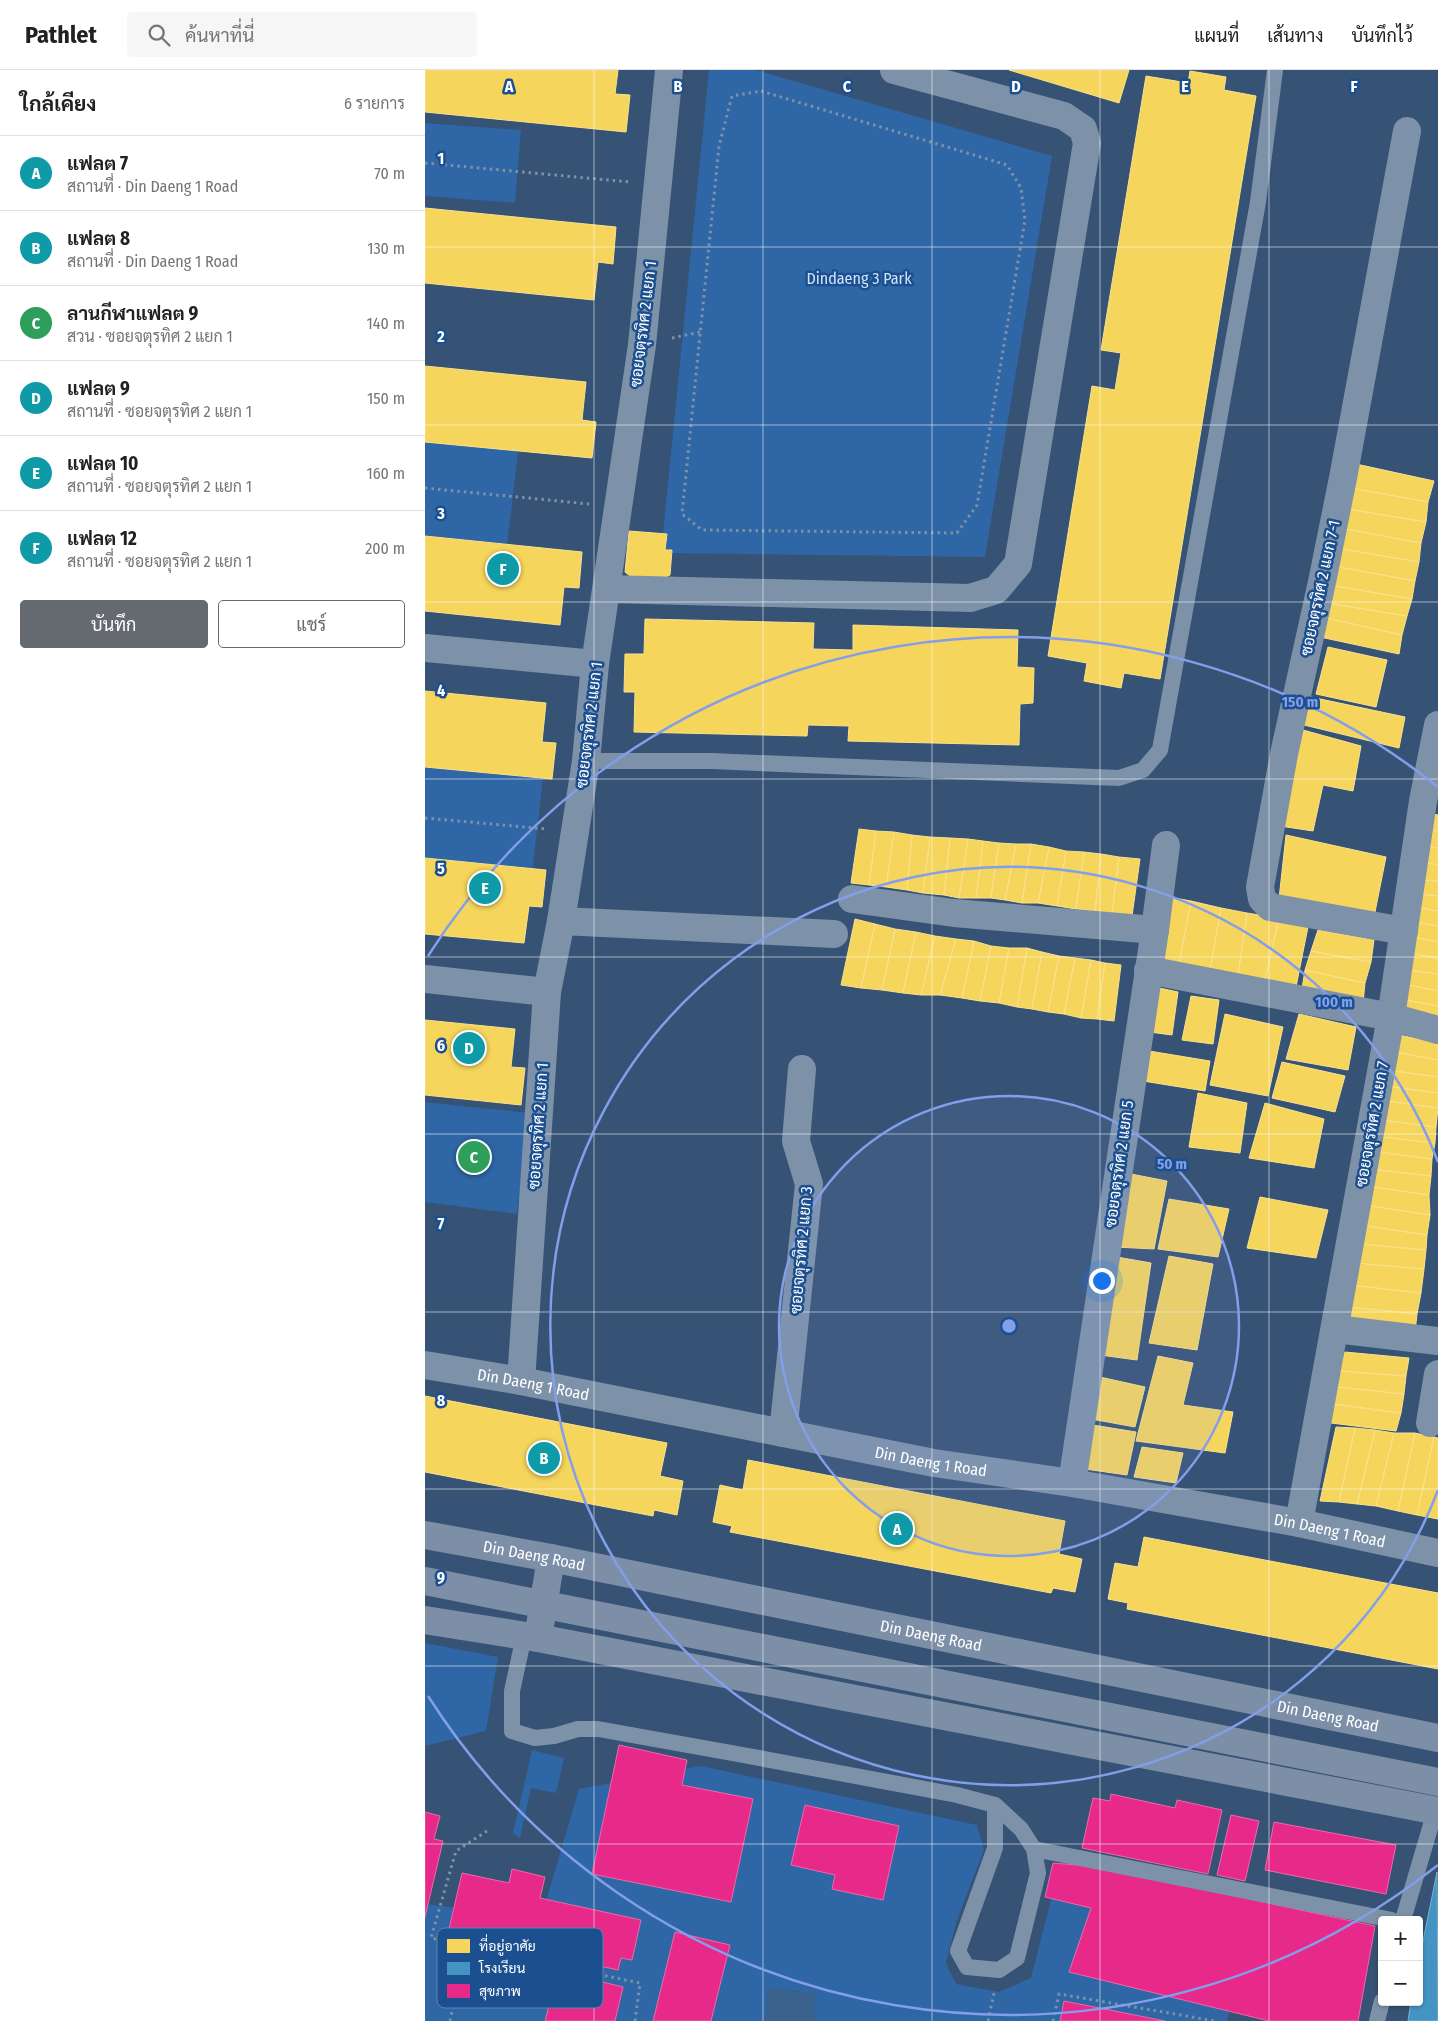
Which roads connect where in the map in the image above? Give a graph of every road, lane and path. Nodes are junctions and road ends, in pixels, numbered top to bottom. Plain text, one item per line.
1 (669, 70) edge
2 (894, 70) edge
3 (1275, 70) edge
4 (1407, 130) dead end
5 (425, 163) edge
6 (1007, 165) joint
7 (658, 184) junction
8 (425, 488) edge
9 (618, 507) junction
10 (607, 589) junction
11 (425, 648) edge
12 (595, 664) junction
13 (1438, 725) edge
14 (586, 761) junction
15 (1430, 802) edge
16 (425, 818) edge
17 (575, 831) junction
18 (1165, 845) dead end
19 (852, 899) dead end
20 (561, 921) junction
21 (1155, 930) junction
22 (1403, 931) junction
23 (834, 934) dead end
24 (1148, 970) junction
25 (425, 980) edge
26 (547, 992) junction
27 (1391, 1017) junction
28 (1438, 1030) edge
29 (802, 1069) dead end
30 (1335, 1328) junction
31 (1438, 1340) edge
32 (425, 1365) edge
33 (1438, 1374) edge
34 (521, 1381) junction
35 (1430, 1424) dead end
36 (783, 1433) junction
37 (1072, 1483) junction
38 (1299, 1523) junction
39 (425, 1535) edge
40 (1438, 1553) edge
41 (551, 1558) junction
42 (425, 1581) edge
43 (425, 1620) edge
44 (531, 1637) junction
45 (1438, 1738) edge
46 (1438, 1782) edge
47 (995, 1805) junction
48 (1436, 1811) edge
49 (487, 1830) dead end
50 (1034, 1849) junction
51 (1404, 1916) edge
52 (1378, 1917) edge
53 (437, 1940) edge
54 (603, 1975) edge
55 (1381, 2006) edge
56 (453, 2008) edge
57 (450, 2021) edge
58 (635, 2021) edge
59 (1053, 2021) edge
60 (1215, 2021) edge
61 (1377, 2021) edge

1 - 7 street, ซอยจตุรทิศ 2 แยก 1
2 - 10 street
3 - 14 lane
4 - 22 street, ซอยจตุรทิศ 2 แยก 7-1
5 - 7 path
6 - 6 path
7 - 9 street, ซอยจตุรทิศ 2 แยก 1
8 - 9 path
9 - 10 street, ซอยจตุรทิศ 2 แยก 1
10 - 12 street, ซอยจตุรทิศ 2 แยก 1
11 - 12 street
12 - 14 street, ซอยจตุรทิศ 2 แยก 1
13 - 15 street, ซอยจตุรทิศ 2 แยก 7
14 - 17 street, ซอยจตุรทิศ 2 แยก 1
15 - 22 street, ซอยจตุรทิศ 2 แยก 7
16 - 17 path
17 - 20 street, ซอยจตุรทิศ 2 แยก 1
18 - 21 street, ซอยจตุรทิศ 2 แยก 5
19 - 21 street
20 - 23 street
20 - 26 street, ซอยจตุรทิศ 2 แยก 1
21 - 24 street, ซอยจตุรทิศ 2 แยก 5
22 - 27 street, ซอยจตุรทิศ 2 แยก 7
24 - 27 street
24 - 37 street, ซอยจตุรทิศ 2 แยก 5
25 - 26 street
26 - 34 street, ซอยจตุรทิศ 2 แยก 1
27 - 28 street
27 - 30 street, ซอยจตุรทิศ 2 แยก 7
29 - 36 street, ซอยจตุรทิศ 2 แยก 3
30 - 31 street
30 - 38 street, ซอยจตุรทิศ 2 แยก 7
32 - 34 street, Din Daeng 1 Road
33 - 35 street
34 - 36 street, Din Daeng 1 Road
36 - 37 street, Din Daeng 1 Road
37 - 38 street, Din Daeng 1 Road
38 - 40 street, Din Daeng 1 Road
39 - 41 main road, Din Daeng Road
41 - 44 main road
41 - 45 main road, Din Daeng Road
42 - 46 main road, bridge
43 - 44 main road
44 - 47 lane
44 - 48 main road
47 - 50 lane
47 - 50 lane
48 - 51 lane
49 - 53 path
50 - 52 lane
54 - 58 path
55 - 61 lane
56 - 57 path
59 - 60 path

